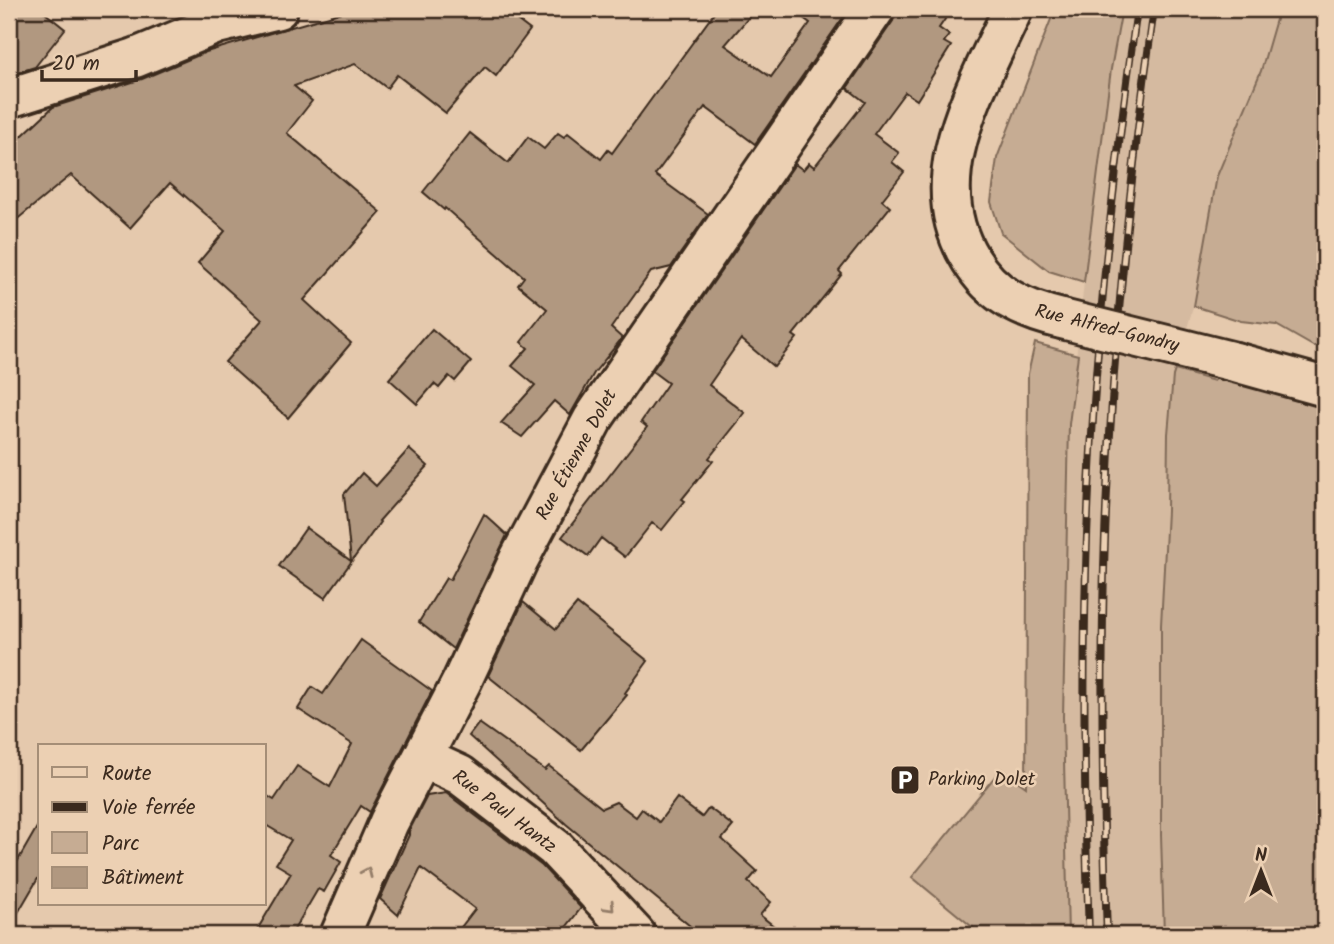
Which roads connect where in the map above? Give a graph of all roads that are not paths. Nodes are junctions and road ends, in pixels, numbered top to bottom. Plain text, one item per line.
1 (278, 9) edge
2 (875, 9) edge
3 (1013, 9) edge
4 (174, 22) edge
5 (9, 98) edge
6 (1325, 387) edge
7 (423, 758) junction
8 (340, 935) edge
9 (636, 935) edge

1 - 4 street
2 - 7 street, Rue Étienne Dolet
3 - 6 street, Rue Alfred-Gondry, bridge
4 - 5 street
8 -> 7 street, Rue Étienne Dolet
7 -> 9 street, Rue Paul Hantz

